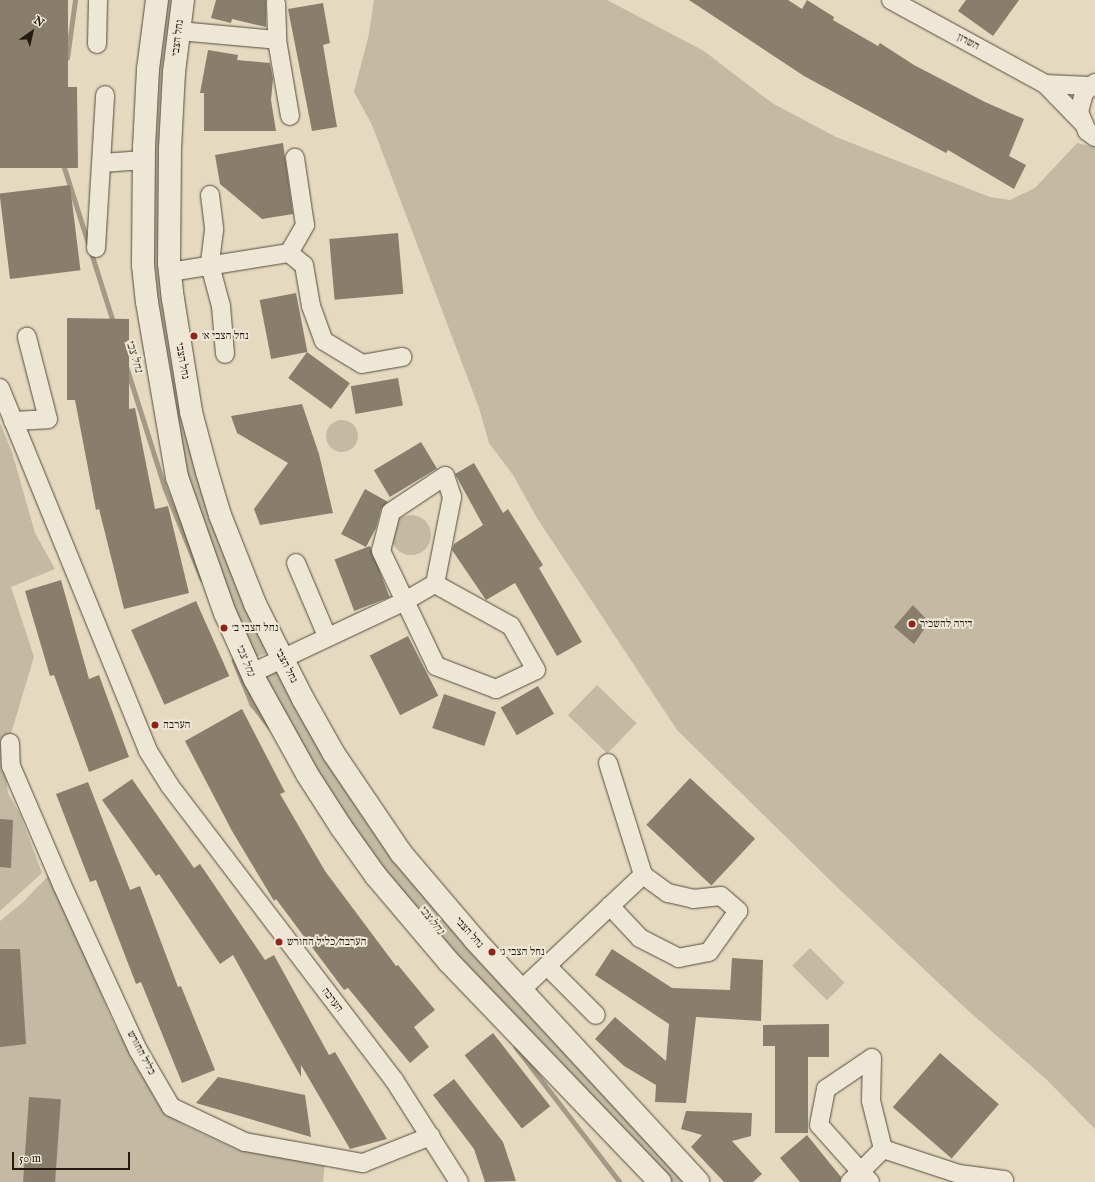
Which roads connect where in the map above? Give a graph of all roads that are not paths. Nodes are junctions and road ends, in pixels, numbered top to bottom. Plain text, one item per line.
1 (98, 0) edge
2 (157, 0) edge
3 (183, 0) edge
4 (892, 0) edge
5 (276, 3) dead end
6 (179, 31) junction
7 (277, 40) junction
8 (97, 44) dead end
9 (1045, 84) junction
10 (1092, 84) edge
11 (105, 94) dead end
12 (290, 116) dead end
13 (1082, 122) junction
14 (1095, 137) edge
15 (295, 158) dead end
16 (144, 160) junction
17 (102, 163) junction
18 (210, 195) dead end
19 (96, 248) dead end
20 (289, 253) junction
21 (210, 265) junction
22 (170, 272) junction
23 (27, 337) dead end
24 (225, 354) dead end
25 (402, 357) dead end
26 (0, 388) edge
27 (13, 421) junction
28 (296, 563) dead end
29 (435, 584) junction
30 (405, 601) junction
31 (327, 636) junction
32 (282, 659) junction
33 (252, 673) junction
34 (10, 743) dead end
35 (608, 763) dead end
36 (643, 875) junction
37 (610, 906) junction
38 (547, 966) junction
39 (521, 990) junction
40 (596, 1015) dead end
41 (431, 1136) junction
42 (883, 1149) junction
43 (860, 1178) edge
44 (459, 1182) edge
45 (660, 1182) edge
46 (698, 1182) edge
47 (1002, 1182) edge

1 - 8 street
2 - 16 street
3 - 6 street, נחל הצבי
4 - 9 street, השרון
5 - 7 street
6 - 7 street
6 - 22 street, נחל הצבי
7 - 12 street
9 - 10 street, השרון
9 - 13 street, השרון
10 - 13 street
11 - 17 street
13 - 14 street, השרון
15 - 20 street
16 - 17 street
16 - 33 street
17 - 19 street
18 - 21 street
20 - 21 street
20 - 25 street
21 - 22 street
21 - 24 street
22 - 32 street, נחל הצבי
23 - 27 street
26 - 27 street, הערבה
27 - 41 street, הערבה
28 - 31 street
29 - 30 street
29 - 30 street
29 - 30 street
30 - 31 street
31 - 32 street
32 - 33 street
32 - 39 street, נחל הצבי
33 - 45 street
34 - 41 street, כליל החורש
35 - 36 street
36 - 37 street
36 - 37 street
37 - 38 street
38 - 39 street
38 - 40 street
39 - 46 street, נחל הצבי
41 - 44 street, הערבה
42 - 43 street
42 - 43 street
42 - 47 street

